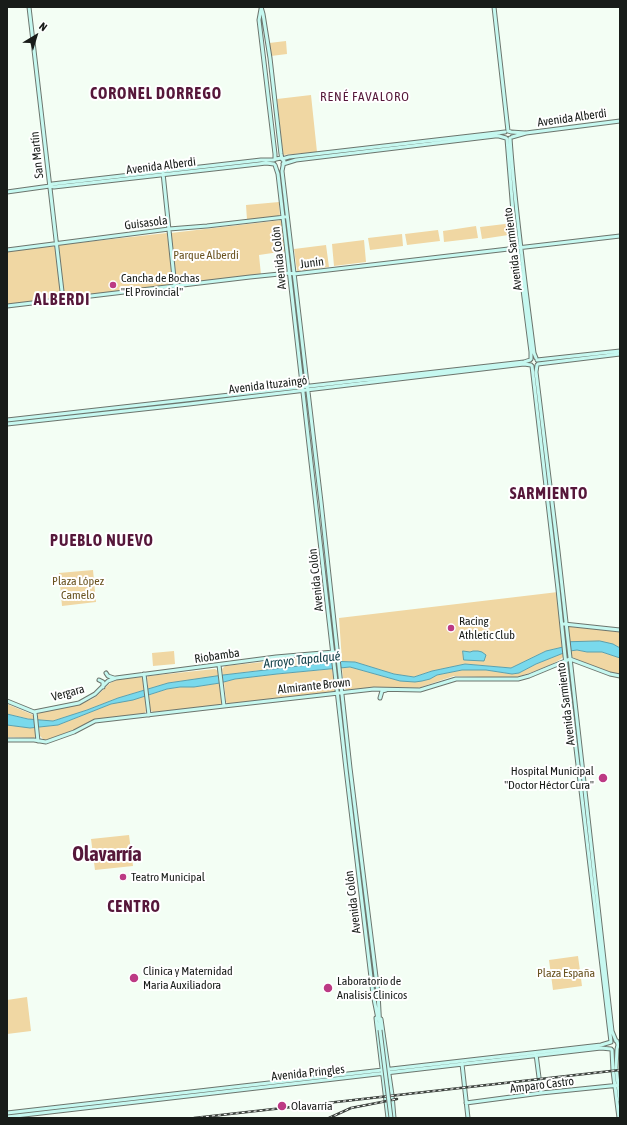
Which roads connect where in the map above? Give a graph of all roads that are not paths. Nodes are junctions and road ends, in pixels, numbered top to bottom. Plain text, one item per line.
1 (29, 7) edge
2 (261, 7) edge
3 (494, 7) edge
4 (620, 121) edge
5 (508, 132) junction
6 (526, 133) junction
7 (509, 138) junction
8 (282, 159) junction
9 (275, 162) junction
10 (282, 164) junction
11 (163, 173) junction
12 (50, 186) junction
13 (7, 192) edge
14 (288, 216) junction
15 (283, 217) junction
16 (169, 229) junction
17 (620, 236) edge
18 (56, 243) junction
19 (520, 249) junction
20 (7, 250) edge
21 (290, 273) junction
22 (294, 274) junction
23 (175, 287) junction
24 (63, 300) junction
25 (7, 306) edge
26 (620, 351) edge
27 (620, 354) edge
28 (530, 359) junction
29 (537, 362) junction
30 (532, 365) junction
31 (305, 388) junction
32 (7, 420) edge
33 (7, 424) edge
34 (564, 624) junction
35 (564, 630) junction
36 (620, 630) edge
37 (335, 654) junction
38 (569, 658) junction
39 (566, 661) junction
40 (219, 665) junction
41 (106, 673) dead end
42 (144, 674) junction
43 (620, 676) edge
44 (116, 678) junction
45 (99, 680) dead end
46 (103, 686) junction
47 (392, 689) junction
48 (369, 690) junction
49 (337, 692) junction
50 (342, 692) junction
51 (7, 701) edge
52 (224, 706) junction
53 (35, 712) junction
54 (149, 715) junction
55 (7, 740) edge
56 (38, 741) junction
57 (378, 993) junction
58 (373, 994) junction
59 (380, 1030) junction
60 (618, 1041) edge
61 (610, 1042) junction
62 (618, 1049) edge
63 (611, 1050) junction
64 (536, 1052) junction
65 (536, 1056) junction
66 (462, 1063) junction
67 (389, 1071) junction
68 (383, 1072) junction
69 (618, 1085) edge
70 (541, 1094) junction
71 (620, 1100) edge
72 (466, 1103) junction
73 (7, 1113) edge
74 (7, 1117) edge
75 (389, 1118) edge
76 (394, 1118) edge
77 (468, 1118) edge
78 (619, 1118) edge

1 - 12 main road, San Martín
2 - 8 main road, Avenida Colón
2 - 9 main road, Avenida Colón
3 - 5 main road
4 - 6 main road, Avenida Alberdi
5 - 6 main road, Avenida Alberdi
5 - 7 main road
5 - 7 main road
5 - 8 main road, Avenida Alberdi
6 - 7 main road, Avenida Alberdi
7 - 10 main road, Avenida Alberdi
7 - 19 main road, Avenida Sarmiento
8 - 9 main road, Avenida Alberdi
8 - 10 main road, Avenida Colón
9 - 10 main road, Avenida Alberdi
9 - 11 main road, Avenida Alberdi
9 - 15 main road, Avenida Colón
10 - 14 main road, Avenida Colón
11 - 12 main road, Avenida Alberdi
11 - 16 main road
12 - 13 main road, Avenida Alberdi
12 - 18 main road, San Martín
14 - 15 main road, Guisasola
14 - 22 main road, Avenida Colón
15 - 16 main road, Guisasola
15 - 21 main road, Avenida Colón
16 - 18 main road, Guisasola
16 - 23 main road
17 - 19 main road, Junín
18 - 20 main road, Guisasola
18 - 24 main road, San Martín
19 - 22 main road, Junín
19 - 28 main road, Avenida Sarmiento
19 - 29 main road, Avenida Sarmiento
21 - 22 main road, Junín
21 - 23 main road, Junín
21 - 31 main road, Avenida Colón
22 - 31 main road, Avenida Colón
23 - 24 main road, Junín
24 - 25 main road, Junín
26 - 29 main road
27 - 29 main road
28 - 29 main road, Avenida Ituzaingó
28 - 30 main road, Avenida Sarmiento
28 - 31 main road, Avenida Ituzaingó
29 - 30 main road, Avenida Ituzaingó
29 - 34 main road, Avenida Sarmiento
30 - 31 main road, Avenida Ituzaingó
30 - 34 main road, Avenida Sarmiento
31 - 32 main road, Avenida Ituzaingó
31 - 33 main road, Avenida Ituzaingó
31 - 37 main road, Avenida Colón
34 - 35 main road, Avenida Sarmiento
34 - 36 main road
35 - 38 main road, Avenida Sarmiento
35 - 39 main road, Avenida Sarmiento
37 - 40 main road, Riobamba
37 - 49 main road, Avenida Colón
37 - 50 main road, Avenida Colón
38 - 39 main road, Almirante Brown
38 - 43 main road
38 - 60 main road, Avenida Sarmiento
39 - 47 main road, Almirante Brown
39 - 61 main road, Avenida Sarmiento
40 - 42 main road, Riobamba
40 - 52 main road
41 - 44 main road
42 - 44 main road, Riobamba
42 - 54 main road
44 - 46 main road, Riobamba
45 - 46 main road
46 - 53 main road, Vergara
47 - 48 main road, Almirante Brown
47 - 48 main road
48 - 50 main road, Almirante Brown
49 - 50 main road, Almirante Brown
49 - 52 main road, Almirante Brown
49 - 58 main road, Avenida Colón
50 - 57 main road, Avenida Colón
51 - 53 main road
52 - 54 main road, Almirante Brown
53 - 56 main road
54 - 56 main road, Almirante Brown
55 - 56 main road, Almirante Brown
57 - 59 main road, Avenida Colón
57 - 67 main road, Avenida Colón
58 - 59 main road, Avenida Colón
58 - 68 main road, Avenida Colón
59 - 75 main road, Avenida Colón, bridge
60 - 61 main road, Avenida Pringles
60 - 62 main road, Avenida Sarmiento
61 - 63 main road, Avenida Sarmiento
61 - 64 main road, Avenida Pringles
62 - 63 main road, Avenida Pringles
62 - 69 main road
63 - 65 main road, Avenida Pringles
63 - 69 main road
64 - 65 main road
64 - 66 main road, Avenida Pringles
65 - 66 main road, Avenida Pringles
65 - 70 main road
66 - 67 main road, Avenida Pringles
66 - 72 main road
67 - 68 main road, Avenida Pringles
67 - 76 main road, Avenida Colón
68 - 73 main road, Avenida Pringles
68 - 74 main road, Avenida Pringles
68 - 75 main road, Avenida Colón
69 - 70 main road, Amparo Castro
69 - 71 main road
69 - 78 main road
70 - 72 main road, Amparo Castro
72 - 77 main road

